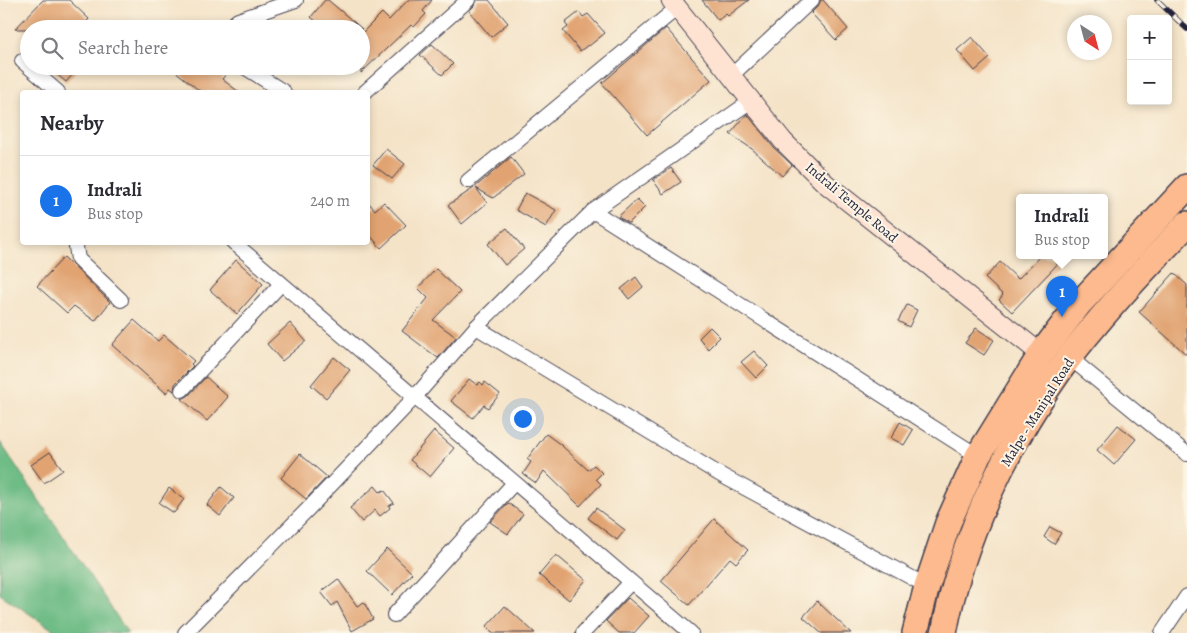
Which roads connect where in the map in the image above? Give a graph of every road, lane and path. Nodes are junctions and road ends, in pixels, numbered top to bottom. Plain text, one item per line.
1 (296, 0) edge
2 (468, 0) edge
3 (812, 0) edge
4 (674, 4) edge
5 (238, 20) edge
6 (38, 75) edge
7 (257, 75) edge
8 (731, 76) junction
9 (56, 90) edge
10 (281, 90) edge
11 (366, 90) edge
12 (751, 101) junction
13 (468, 181) dead end
14 (1187, 187) edge
15 (593, 211) junction
16 (1187, 224) edge
17 (77, 245) edge
18 (236, 245) edge
19 (281, 284) junction
20 (121, 300) dead end
21 (476, 327) junction
22 (1041, 354) junction
23 (1070, 358) junction
24 (182, 390) dead end
25 (414, 398) junction
26 (1187, 454) edge
27 (978, 456) junction
28 (514, 483) junction
29 (948, 523) junction
30 (973, 532) junction
31 (631, 582) junction
32 (926, 586) junction
33 (1187, 596) edge
34 (394, 615) dead end
35 (186, 633) edge
36 (584, 633) edge
37 (691, 633) edge
38 (915, 633) edge
39 (944, 633) edge
40 (1162, 633) edge

1 - 5 street
2 - 11 street
3 - 8 street
4 - 8 street, Indrali Temple Road
4 - 13 street
6 - 9 street
7 - 10 street
8 - 12 street, Indrali Temple Road
12 - 15 street
12 - 22 street, Indrali Temple Road
14 - 22 highway
15 - 21 street
15 - 27 street
16 - 23 highway, Malpe - Manipal Road
17 - 20 street
18 - 19 street
19 - 24 street
19 - 25 street
21 - 25 street
21 - 32 street
22 - 27 highway
23 - 26 street
23 - 30 highway, Malpe - Manipal Road
25 - 28 street
25 - 35 street
27 - 29 highway
28 - 31 street
28 - 34 street
29 - 30 highway
29 - 32 highway
30 - 39 highway, Malpe - Manipal Road
31 - 36 street
31 - 37 street
32 - 38 highway
33 - 40 street

